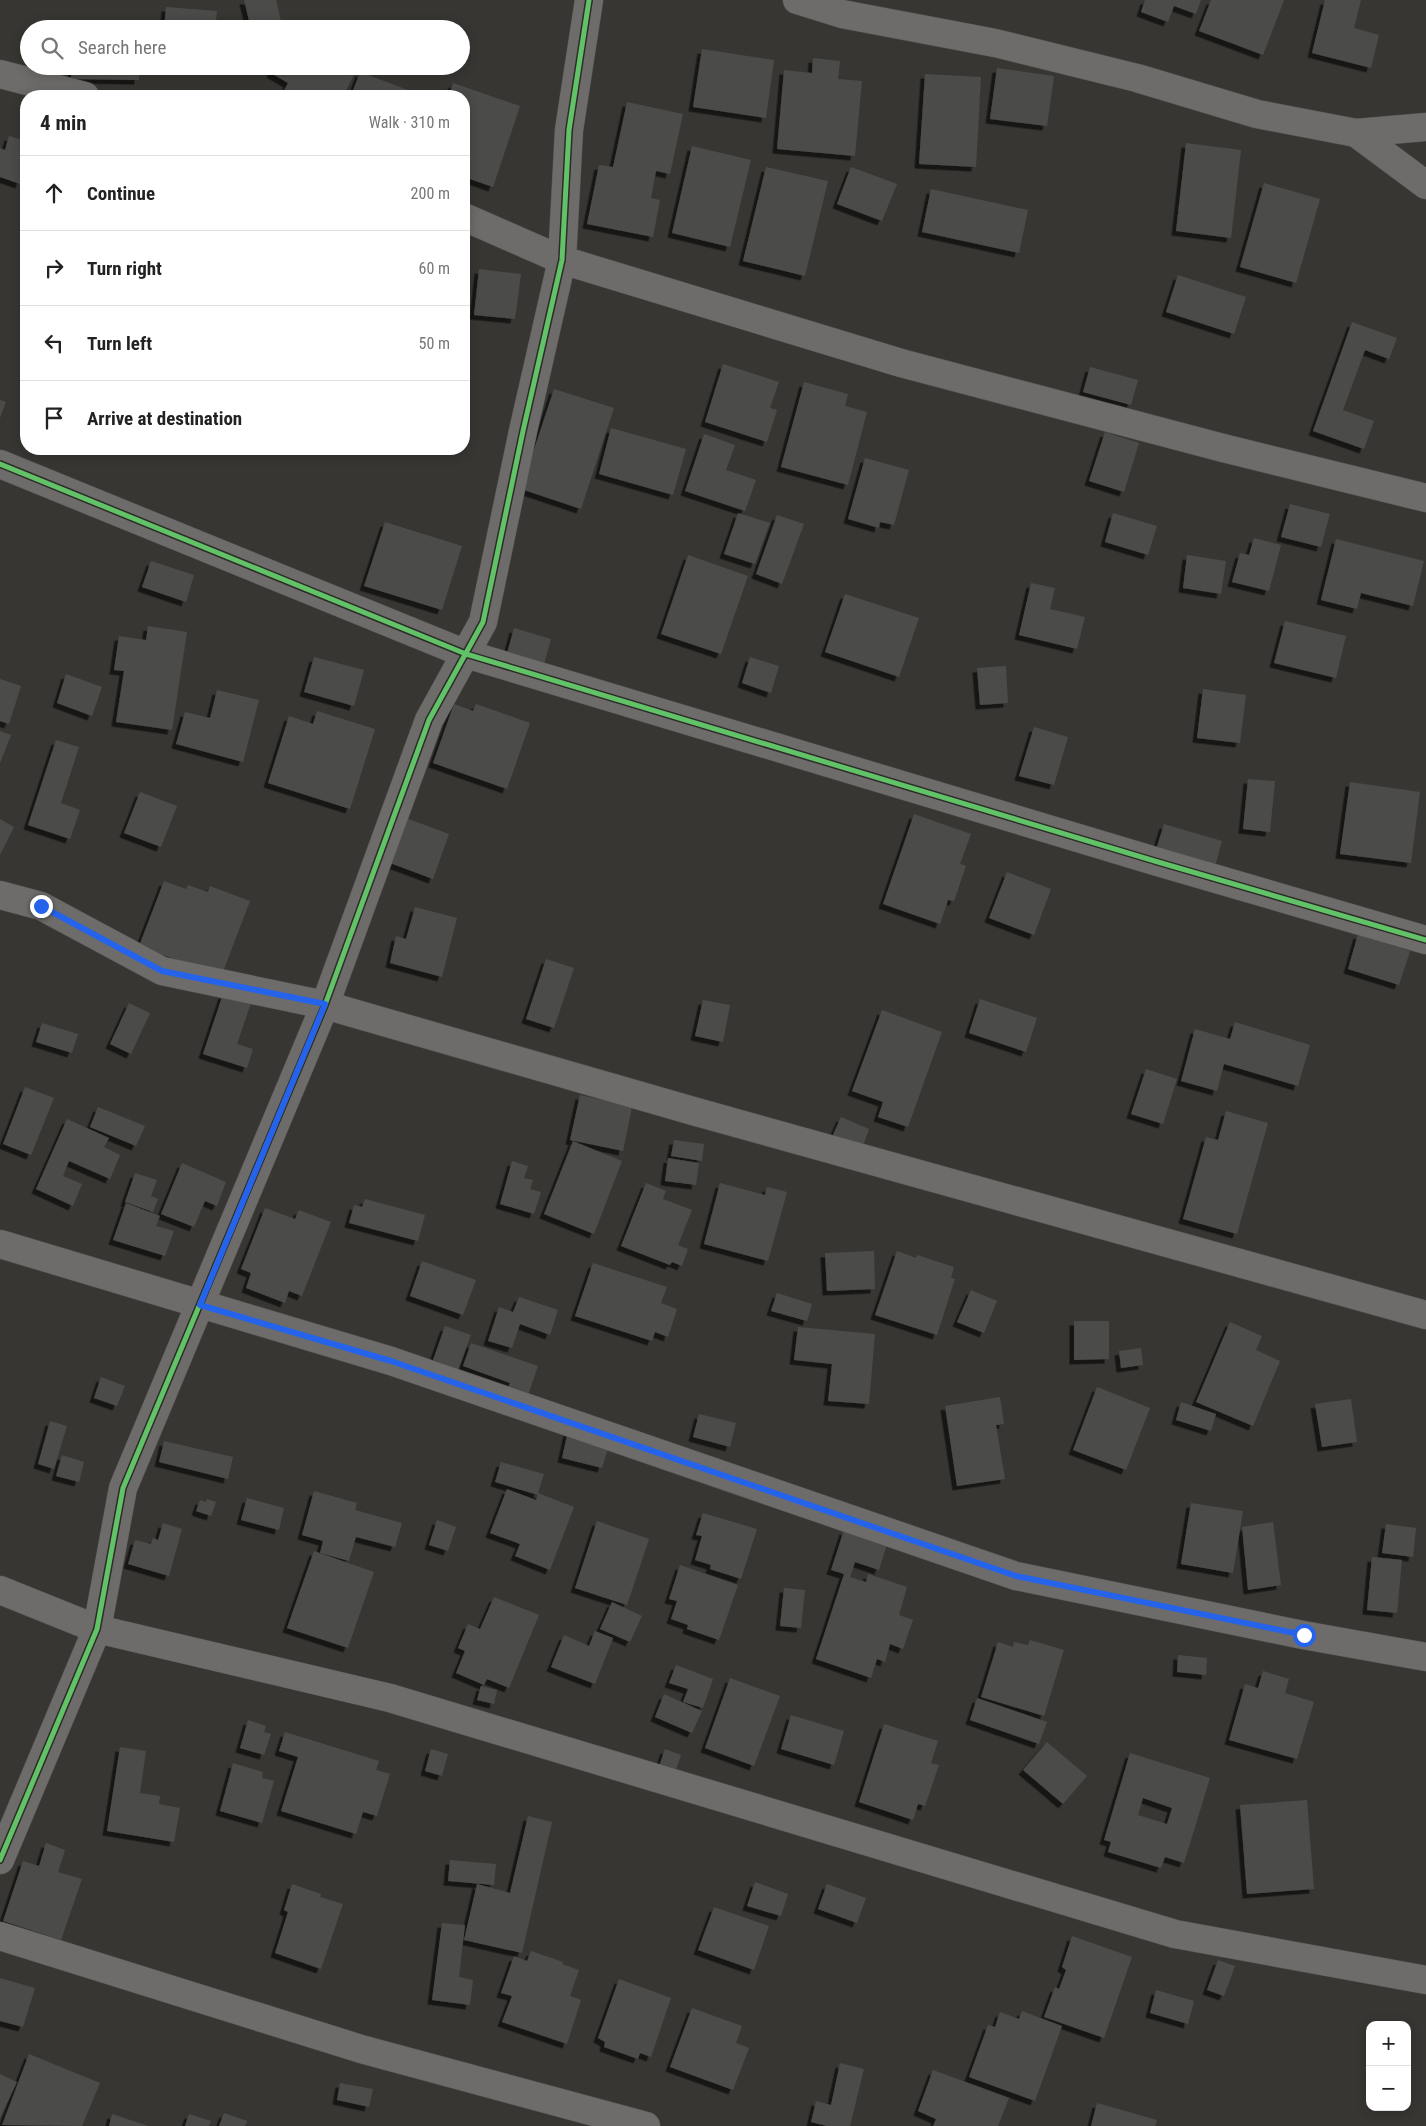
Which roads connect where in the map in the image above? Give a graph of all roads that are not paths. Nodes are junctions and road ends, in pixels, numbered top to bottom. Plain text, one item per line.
1 (589, 0) edge
2 (797, 0) edge
3 (0, 74) edge
4 (62, 90) edge
5 (1426, 127) edge
6 (1356, 133) junction
7 (1426, 185) edge
8 (470, 220) edge
9 (562, 260) junction
10 (0, 464) edge
11 (1426, 498) edge
12 (466, 654) junction
13 (0, 894) edge
14 (1426, 940) edge
15 (325, 1004) junction
16 (0, 1244) edge
17 (200, 1305) junction
18 (1426, 1315) edge
19 (0, 1590) edge
20 (97, 1629) junction
21 (1426, 1657) edge
22 (0, 1860) edge
23 (0, 1936) edge
24 (1426, 1980) edge
25 (646, 2126) edge

1 - 9 street
2 - 6 street
3 - 4 street
5 - 6 street
6 - 7 street
8 - 9 street
9 - 11 street
9 - 12 street
10 - 12 street
12 - 14 street
12 - 15 street
13 - 15 street
15 - 17 street
15 - 18 street
16 - 17 street
17 - 20 street
17 - 21 street
19 - 20 street
20 - 22 street
20 - 24 street
23 - 25 street

